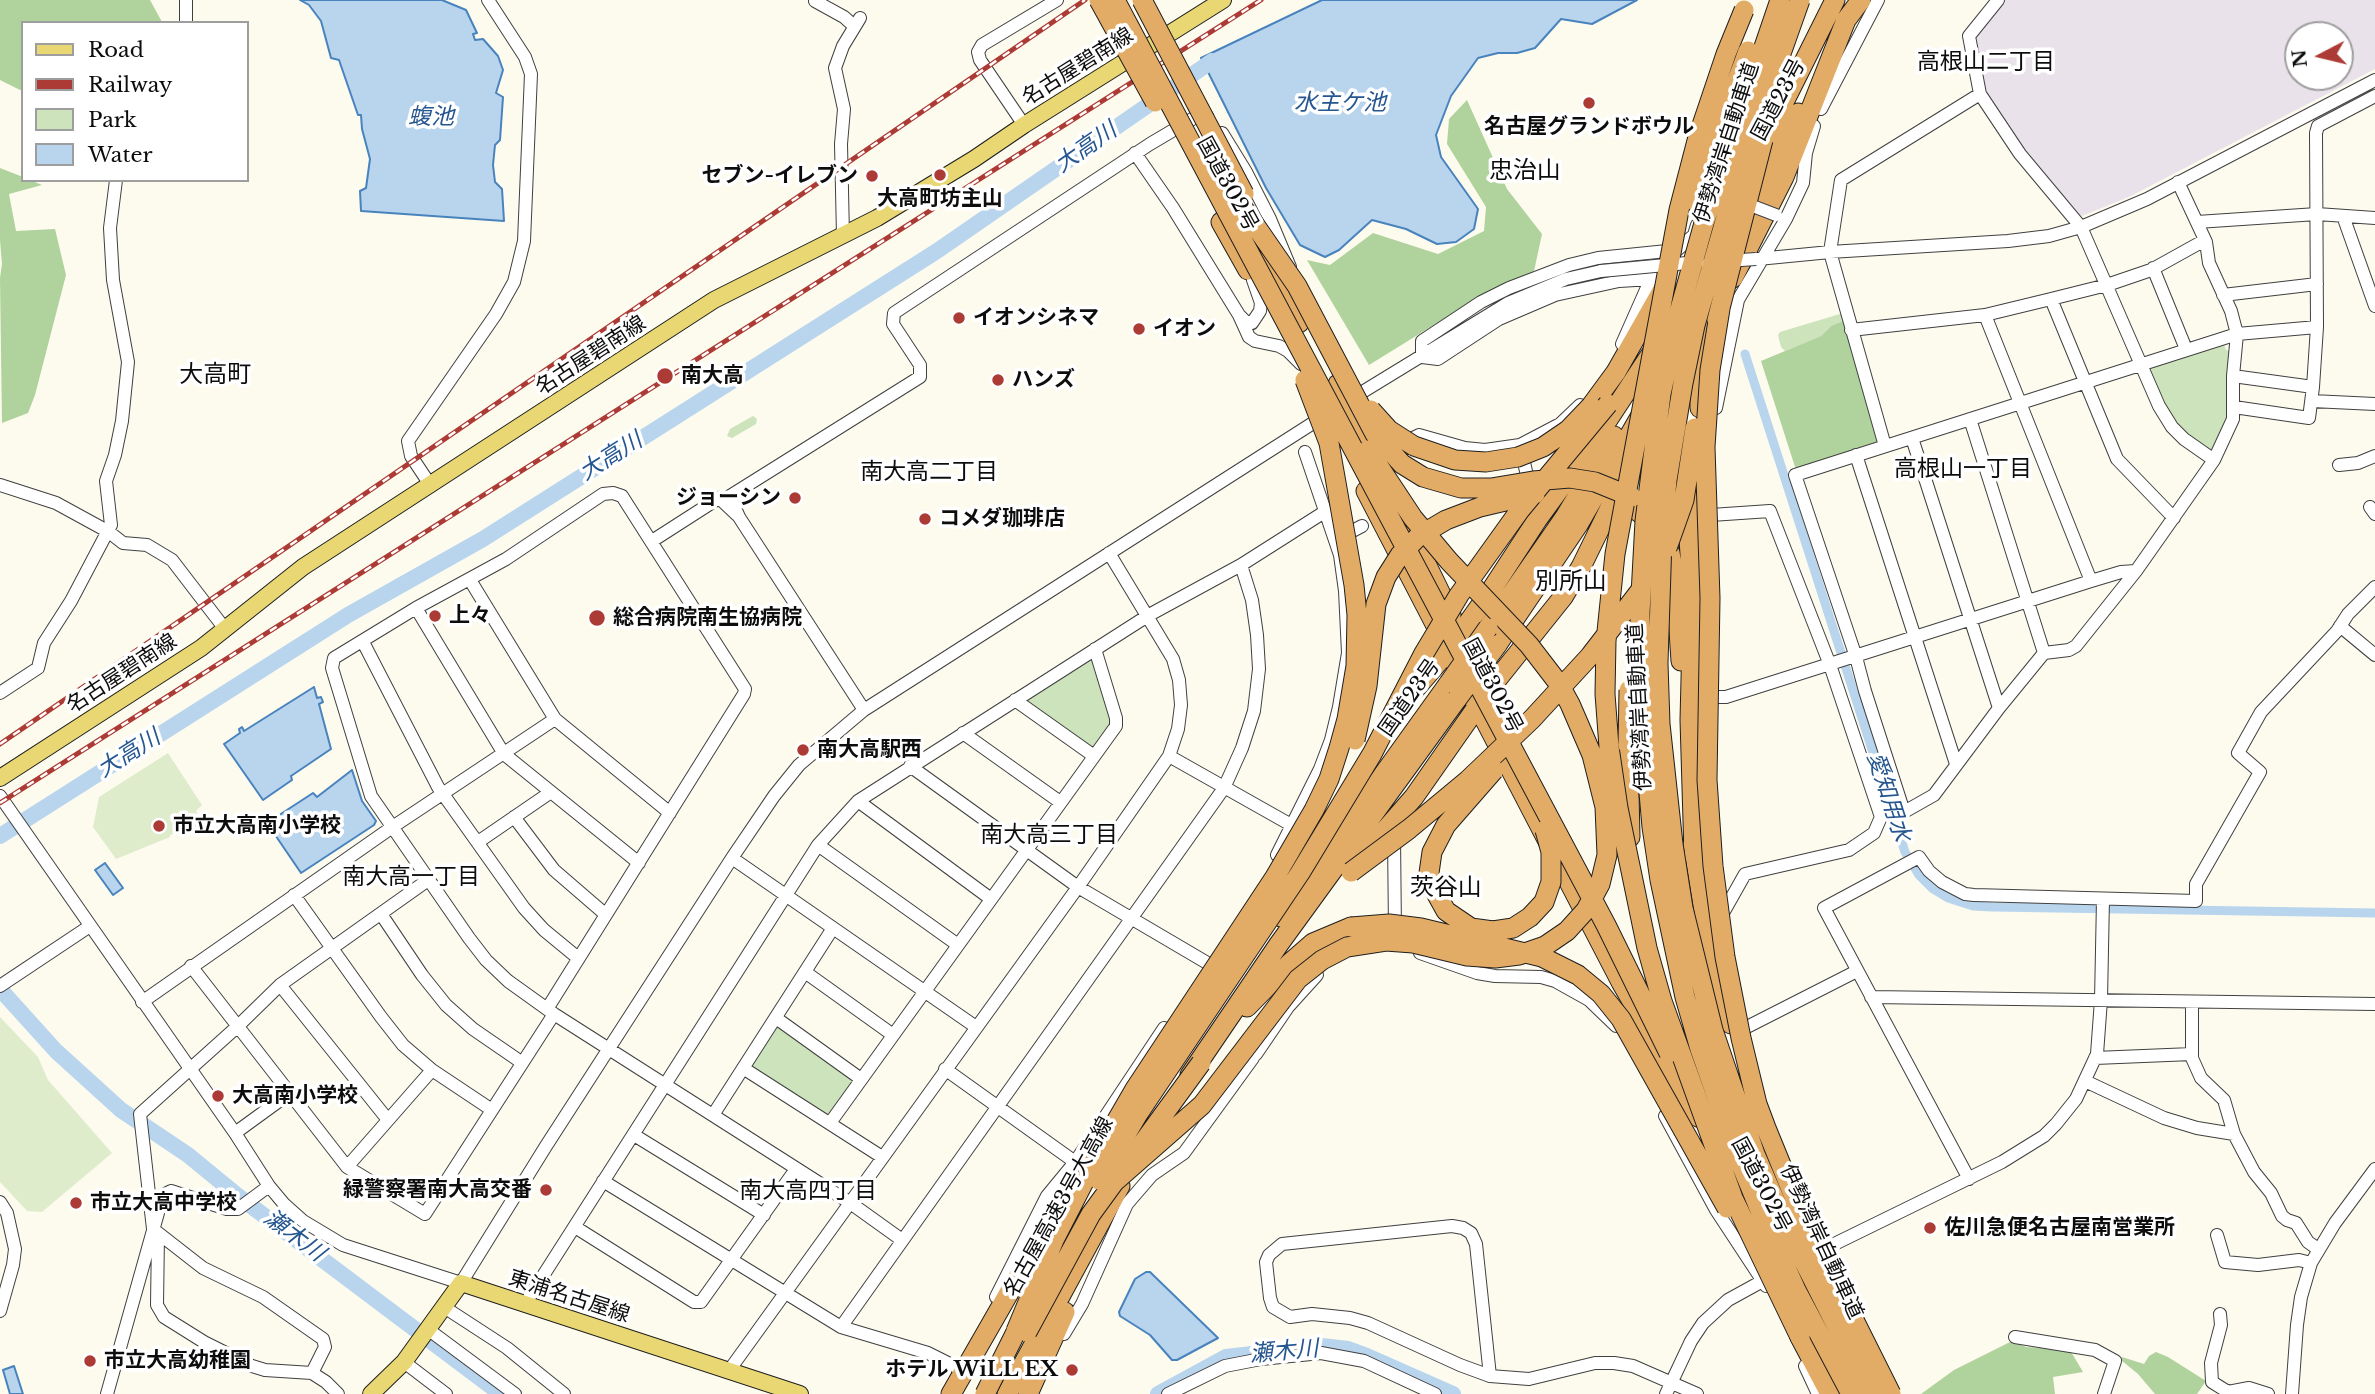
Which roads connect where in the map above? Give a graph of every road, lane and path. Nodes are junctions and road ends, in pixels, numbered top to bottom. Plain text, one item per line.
1 (186, 0) edge
2 (488, 0) edge
3 (1057, 0) edge
4 (1100, 0) edge
5 (1115, 0) edge
6 (1129, 0) edge
7 (1142, 0) edge
8 (1223, 0) edge
9 (1742, 0) edge
10 (1748, 0) edge
11 (1768, 0) edge
12 (1780, 0) edge
13 (1800, 0) edge
14 (1807, 0) edge
15 (1835, 0) edge
16 (1856, 0) edge
17 (1861, 0) edge
18 (1878, 0) edge
19 (1998, 0) edge
20 (815, 1) edge
21 (1846, 20) junction
22 (186, 21) edge
23 (1727, 41) junction
24 (2375, 80) edge
25 (1980, 94) junction
26 (2374, 99) edge
27 (1024, 125) junction
28 (1135, 153) junction
29 (116, 182) edge
30 (2178, 182) junction
31 (1221, 184) junction
32 (1716, 192) junction
33 (2317, 214) junction
34 (2343, 216) junction
35 (1781, 217) junction
36 (2375, 218) edge
37 (2197, 222) junction
38 (2081, 227) junction
39 (843, 236) junction
40 (2206, 240) junction
41 (1662, 251) junction
42 (1830, 252) junction
43 (1760, 259) junction
44 (2153, 268) junction
45 (1672, 272) junction
46 (1651, 279) junction
47 (1254, 280) junction
48 (2317, 284) junction
49 (2107, 285) junction
50 (2223, 295) junction
51 (2051, 299) junction
52 (2375, 306) edge
53 (1720, 309) junction
54 (1239, 315) junction
55 (1985, 315) junction
56 (1671, 323) junction
57 (1308, 325) junction
58 (2317, 327) junction
59 (1851, 330) junction
60 (2237, 334) junction
61 (2186, 349) junction
62 (1422, 357) junction
63 (1301, 364) junction
64 (2140, 364) junction
65 (1667, 370) junction
66 (1346, 375) junction
67 (2233, 376) junction
68 (2084, 381) junction
69 (2313, 387) junction
70 (2312, 401) junction
71 (1347, 402) junction
72 (2020, 403) junction
73 (2375, 404) edge
74 (2234, 407) junction
75 (1327, 414) junction
76 (1970, 419) junction
77 (1912, 438) junction
78 (1520, 445) junction
79 (1885, 446) junction
80 (1305, 452) dead end
81 (1856, 455) junction
82 (2375, 456) edge
83 (2214, 460) junction
84 (2339, 465) dead end
85 (1649, 477) junction
86 (0, 485) edge
87 (1388, 485) junction
88 (431, 486) junction
89 (1631, 501) junction
90 (1326, 511) junction
91 (1713, 514) junction
92 (739, 517) junction
93 (2174, 517) junction
94 (1537, 520) junction
95 (1362, 526) dead end
96 (1631, 526) dead end
97 (109, 532) junction
98 (1336, 539) junction
99 (652, 541) junction
100 (1593, 544) junction
101 (1109, 553) junction
102 (1241, 565) junction
103 (2136, 571) junction
104 (470, 580) junction
105 (2091, 581) junction
106 (2375, 587) edge
107 (2028, 602) junction
108 (416, 608) junction
109 (1149, 615) junction
110 (1970, 619) junction
111 (2340, 626) junction
112 (225, 629) junction
113 (1460, 633) junction
114 (1492, 637) junction
115 (1915, 638) junction
116 (363, 642) junction
117 (1095, 649) junction
118 (1448, 651) junction
119 (2044, 653) junction
120 (2375, 655) edge
121 (1854, 658) junction
122 (1830, 665) junction
123 (1566, 684) junction
124 (1491, 687) junction
125 (0, 693) edge
126 (1712, 697) junction
127 (1016, 700) junction
128 (1478, 705) junction
129 (864, 709) junction
130 (1999, 709) junction
131 (555, 719) junction
132 (1498, 723) junction
133 (963, 733) junction
134 (504, 754) junction
135 (1094, 756) junction
136 (1169, 756) junction
137 (1956, 764) junction
138 (910, 766) junction
139 (0, 778) edge
140 (1224, 788) junction
141 (551, 792) junction
142 (444, 795) junction
143 (0, 796) edge
144 (858, 802) junction
145 (1060, 802) junction
146 (670, 813) junction
147 (514, 817) junction
148 (1393, 822) junction
149 (1293, 827) junction
150 (391, 828) junction
151 (478, 842) junction
152 (818, 845) junction
153 (1027, 849) junction
154 (1695, 855) junction
155 (732, 858) junction
156 (639, 863) junction
157 (428, 880) junction
158 (1078, 887) junction
159 (294, 895) junction
160 (787, 895) junction
161 (990, 899) junction
162 (2103, 899) junction
163 (1723, 913) junction
164 (381, 914) junction
165 (606, 914) junction
166 (1640, 914) junction
167 (1132, 918) junction
168 (89, 926) junction
169 (833, 928) junction
170 (1273, 940) junction
171 (958, 945) junction
172 (333, 948) junction
173 (1394, 948) junction
174 (578, 958) junction
175 (1209, 964) junction
176 (191, 966) junction
177 (1235, 971) junction
178 (1857, 971) junction
179 (804, 972) junction
180 (1621, 982) junction
181 (3, 984) edge
182 (280, 985) junction
183 (924, 992) junction
184 (1871, 997) junction
185 (2101, 1000) junction
186 (142, 1002) junction
187 (2192, 1002) junction
188 (2375, 1004) edge
189 (550, 1012) junction
190 (1606, 1015) junction
191 (776, 1018) junction
192 (238, 1026) junction
193 (976, 1027) junction
194 (1227, 1028) junction
195 (1743, 1029) junction
196 (893, 1035) junction
197 (609, 1049) junction
198 (2192, 1054) junction
199 (2095, 1058) junction
200 (521, 1062) junction
201 (743, 1068) junction
202 (189, 1069) junction
203 (945, 1069) junction
204 (432, 1070) junction
205 (861, 1079) junction
206 (2085, 1082) junction
207 (666, 1085) junction
208 (290, 1093) junction
209 (1758, 1104) junction
210 (997, 1105) junction
211 (492, 1110) junction
212 (713, 1115) junction
213 (388, 1120) junction
214 (831, 1123) junction
215 (235, 1133) junction
216 (2234, 1134) junction
217 (634, 1135) junction
218 (882, 1157) junction
219 (1075, 1161) junction
220 (1757, 1166) junction
221 (347, 1167) junction
222 (796, 1169) junction
223 (2375, 1169) edge
224 (1969, 1179) junction
225 (604, 1181) junction
226 (269, 1186) junction
227 (1115, 1186) junction
228 (1085, 1188) junction
229 (1734, 1198) junction
230 (0, 1202) edge
231 (849, 1202) junction
232 (1716, 1210) junction
233 (764, 1215) junction
234 (1755, 1219) junction
235 (575, 1227) junction
236 (156, 1232) junction
237 (2217, 1235) dead end
238 (902, 1240) junction
239 (2318, 1249) junction
240 (1808, 1257) junction
241 (732, 1261) junction
242 (2311, 1263) junction
243 (1772, 1276) junction
244 (461, 1283) junction
245 (784, 1294) junction
246 (525, 1304) junction
247 (444, 1307) junction
248 (0, 1311) edge
249 (2220, 1314) dead end
250 (841, 1327) junction
251 (1016, 1331) junction
252 (426, 1334) junction
253 (1800, 1337) junction
254 (2015, 1337) dead end
255 (404, 1362) junction
256 (956, 1367) junction
257 (728, 1372) junction
258 (312, 1374) junction
259 (1490, 1376) junction
260 (1669, 1388) edge
261 (772, 1390) edge
262 (1015, 1390) edge
263 (1421, 1391) edge
264 (1883, 1392) edge
265 (337, 1393) edge
266 (443, 1393) edge
267 (107, 1394) edge
268 (371, 1394) edge
269 (515, 1394) edge
270 (564, 1394) edge
271 (800, 1394) edge
272 (944, 1394) edge
273 (951, 1394) edge
274 (976, 1394) edge
275 (985, 1394) edge
276 (997, 1394) edge
277 (1038, 1394) edge
278 (1168, 1394) edge
279 (1435, 1394) edge
280 (1696, 1394) edge
281 (1818, 1394) edge
282 (1830, 1394) edge
283 (1842, 1394) edge
284 (1850, 1394) edge
285 (2104, 1394) edge
286 (2269, 1394) edge
287 (2292, 1394) edge

1 - 22 street
2 - 88 street
3 - 27 street
4 - 47 highway, 国道302号, bridge
5 - 31 highway, bridge
6 - 31 highway
7 - 57 highway, 国道302号, bridge
8 - 27 main road, 名古屋碧南線
9 - 23 street
10 - 166 highway, bridge
11 - 45 highway, bridge
12 - 85 highway, 伊勢湾岸自動車道, bridge
13 - 264 highway, 伊勢湾岸自動車道, bridge
14 - 53 highway, bridge
15 - 56 highway, 国道23号
16 - 21 highway, 国道23号
17 - 21 highway
18 - 35 street
19 - 25 street
20 - 39 street
21 - 65 highway, 国道23号
21 - 154 highway
23 - 32 street
23 - 41 street
24 - 30 street
25 - 38 street
25 - 42 street
26 - 33 street
27 - 39 main road, 名古屋碧南線
28 - 54 street
28 - 57 street
28 - 92 street
29 - 97 street
30 - 37 street
30 - 38 street
31 - 66 highway, bridge
31 - 132 highway, bridge
31 - 227 highway, bridge
31 - 251 highway, bridge
32 - 35 street, bridge
32 - 41 street
33 - 34 street
33 - 37 street
33 - 48 street
34 - 36 street
34 - 52 street
35 - 43 street
37 - 40 street
38 - 42 street
38 - 49 street
39 - 88 main road, 名古屋碧南線
40 - 44 street
40 - 50 street
41 - 46 street
41 - 62 street
42 - 43 street
42 - 59 street
43 - 62 street, bridge
43 - 91 street
44 - 49 street
44 - 61 street
45 - 66 highway, bridge
45 - 177 highway, bridge
46 - 62 street
46 - 78 street
47 - 54 street
47 - 63 highway, 国道302号
48 - 50 street
48 - 58 street
49 - 51 street
49 - 64 street
50 - 60 street
51 - 55 street
51 - 68 street
53 - 123 highway, bridge
53 - 209 highway, bridge
54 - 63 street
55 - 59 street
55 - 72 street
56 - 94 highway
56 - 114 highway, 国道23号
57 - 71 highway, 国道302号
58 - 60 street
58 - 69 street
59 - 79 street
60 - 61 street
60 - 67 street
61 - 64 street
62 - 71 street
63 - 75 highway, 国道302号
64 - 68 street
64 - 83 street
65 - 100 highway
65 - 114 highway, 国道23号
66 - 89 highway, bridge
67 - 69 street
67 - 74 street
68 - 72 street
68 - 93 street
69 - 70 street
70 - 73 street
70 - 74 street
71 - 75 street
71 - 87 highway, 国道302号
72 - 76 street
72 - 105 street
74 - 83 street
75 - 101 street
75 - 118 highway, 国道302号
76 - 77 street
76 - 107 street
77 - 79 street
77 - 110 street
78 - 87 street
78 - 94 street
79 - 81 street
80 - 90 street
81 - 115 street
81 - 121 street
82 - 84 street
83 - 93 street
85 - 166 highway, bridge
85 - 284 highway, 伊勢湾岸自動車道, bridge
86 - 97 street
87 - 113 highway, 国道302号
88 - 112 main road, 名古屋碧南線
89 - 154 highway
89 - 177 highway, bridge
90 - 98 street
90 - 102 street
91 - 122 street
91 - 126 street
92 - 99 street
92 - 129 street
93 - 103 street
94 - 113 highway
95 - 98 street
96 - 100 street
97 - 112 street
97 - 125 street
98 - 149 street
99 - 104 street
99 - 146 street
100 - 124 highway
101 - 109 street
101 - 129 street
102 - 109 street
102 - 140 street
103 - 105 street
103 - 119 street
104 - 108 street
104 - 131 street
105 - 107 street
106 - 111 street
107 - 110 street
107 - 119 street
108 - 116 street
108 - 134 street
109 - 117 street
109 - 136 street
110 - 115 street
110 - 130 street
111 - 120 street
111 - 162 street
112 - 139 main road, 名古屋碧南線
113 - 118 highway
113 - 124 highway, 国道302号
114 - 170 highway, 国道23号, bridge
115 - 121 street
115 - 137 street
116 - 142 street
116 - 150 street
117 - 127 street
117 - 135 street
118 - 128 highway, 国道302号
118 - 170 highway
119 - 130 street
121 - 122 street
121 - 137 street
122 - 126 street
122 - 163 street
123 - 132 highway, bridge
123 - 194 highway, bridge
124 - 128 highway
124 - 220 highway, 国道302号
126 - 163 street
127 - 133 street
127 - 135 street
128 - 148 highway
128 - 180 highway, 国道302号
129 - 155 street
130 - 137 street
131 - 134 street
131 - 146 street
132 - 229 highway, bridge
133 - 138 street
133 - 145 street
134 - 141 street
134 - 142 street
135 - 145 street
136 - 140 street
136 - 158 street
138 - 144 street
138 - 153 street
140 - 149 street
140 - 167 street
141 - 147 street
141 - 156 street
142 - 150 street
142 - 151 street
143 - 168 street
144 - 152 street
144 - 161 street
145 - 153 street
146 - 156 street
147 - 151 street
147 - 165 street
148 - 170 highway
148 - 173 street
149 - 175 street
150 - 157 street
150 - 159 street
151 - 174 street
152 - 160 street
152 - 171 street
153 - 158 street
153 - 161 street
154 - 209 highway, bridge
155 - 160 street
155 - 197 street
156 - 165 street
157 - 164 street
157 - 189 street
158 - 167 street
158 - 193 street
159 - 172 street
159 - 176 street
160 - 169 street
160 - 207 street
161 - 171 street
162 - 178 street
162 - 185 street
163 - 195 street
164 - 172 street
164 - 200 street
165 - 174 street
166 - 229 highway, bridge
167 - 175 street
167 - 210 street
168 - 181 street
168 - 186 street
169 - 179 street
169 - 183 street
170 - 227 highway, 国道23号
170 - 228 highway, 国道23号
171 - 183 street
172 - 182 street
172 - 204 street
173 - 190 street
173 - 277 street
174 - 189 street
175 - 219 street
176 - 186 street
176 - 192 street
177 - 251 highway, 名古屋高速3号大高線, bridge
178 - 184 street
178 - 195 street
179 - 191 street
179 - 196 street
180 - 190 street
180 - 234 highway, 国道302号
182 - 192 street
182 - 213 street
183 - 193 street
183 - 196 street
184 - 185 street
184 - 224 street
185 - 187 street
185 - 199 street
186 - 202 street
187 - 188 street
187 - 198 street
189 - 197 street
189 - 200 street
190 - 232 street
191 - 201 street
191 - 205 street
192 - 202 street
192 - 208 street
193 - 203 street
194 - 227 highway, 名古屋高速3号大高線, bridge
194 - 253 highway, bridge
195 - 220 street
196 - 205 street
197 - 207 street
197 - 244 street
198 - 199 street
198 - 216 street
199 - 206 street
200 - 211 street
201 - 212 street
201 - 214 street
202 - 215 street
202 - 236 street
203 - 210 street
203 - 218 street
204 - 211 street
204 - 213 street
205 - 214 street
206 - 216 street
206 - 224 street
207 - 212 street
207 - 217 street
208 - 215 street
208 - 221 street
209 - 264 highway, bridge
210 - 219 street
210 - 238 street
211 - 221 street
212 - 222 street
213 - 221 street
214 - 218 street
215 - 226 street
216 - 239 street
217 - 225 street
217 - 233 street
218 - 231 street
219 - 256 street
220 - 240 highway, 国道302号
222 - 231 street
222 - 233 street
223 - 239 street
224 - 240 street
225 - 235 street
225 - 241 street
226 - 236 street
226 - 244 street
227 - 262 highway
227 - 276 highway, 名古屋高速3号大高線, bridge
228 - 273 highway
228 - 274 highway, 国道23号
229 - 253 highway, bridge
230 - 248 street
231 - 238 street
231 - 245 street
232 - 234 highway
232 - 243 street
233 - 241 street
234 - 243 highway, 国道302号
235 - 241 street
235 - 246 street
236 - 258 street
236 - 258 street
236 - 267 street
237 - 242 street
238 - 250 street
239 - 242 street
240 - 243 street
240 - 264 highway, 国道302号
241 - 245 street
242 - 287 street
243 - 260 street
243 - 281 street
243 - 283 highway, 国道302号
244 - 246 main road, 東浦名古屋線
244 - 247 main road
245 - 250 street
245 - 257 street
246 - 257 main road, 東浦名古屋線
247 - 252 main road
247 - 270 street
249 - 286 street
250 - 256 street
251 - 275 highway, 名古屋高速3号大高線, bridge
252 - 255 main road
252 - 269 street
253 - 282 highway
254 - 285 street
255 - 266 street
255 - 268 main road
256 - 272 street
257 - 261 main road, 東浦名古屋線
258 - 265 street
259 - 259 street
259 - 260 street
260 - 280 street
261 - 271 main road, 東浦名古屋線
263 - 278 street
263 - 279 street

